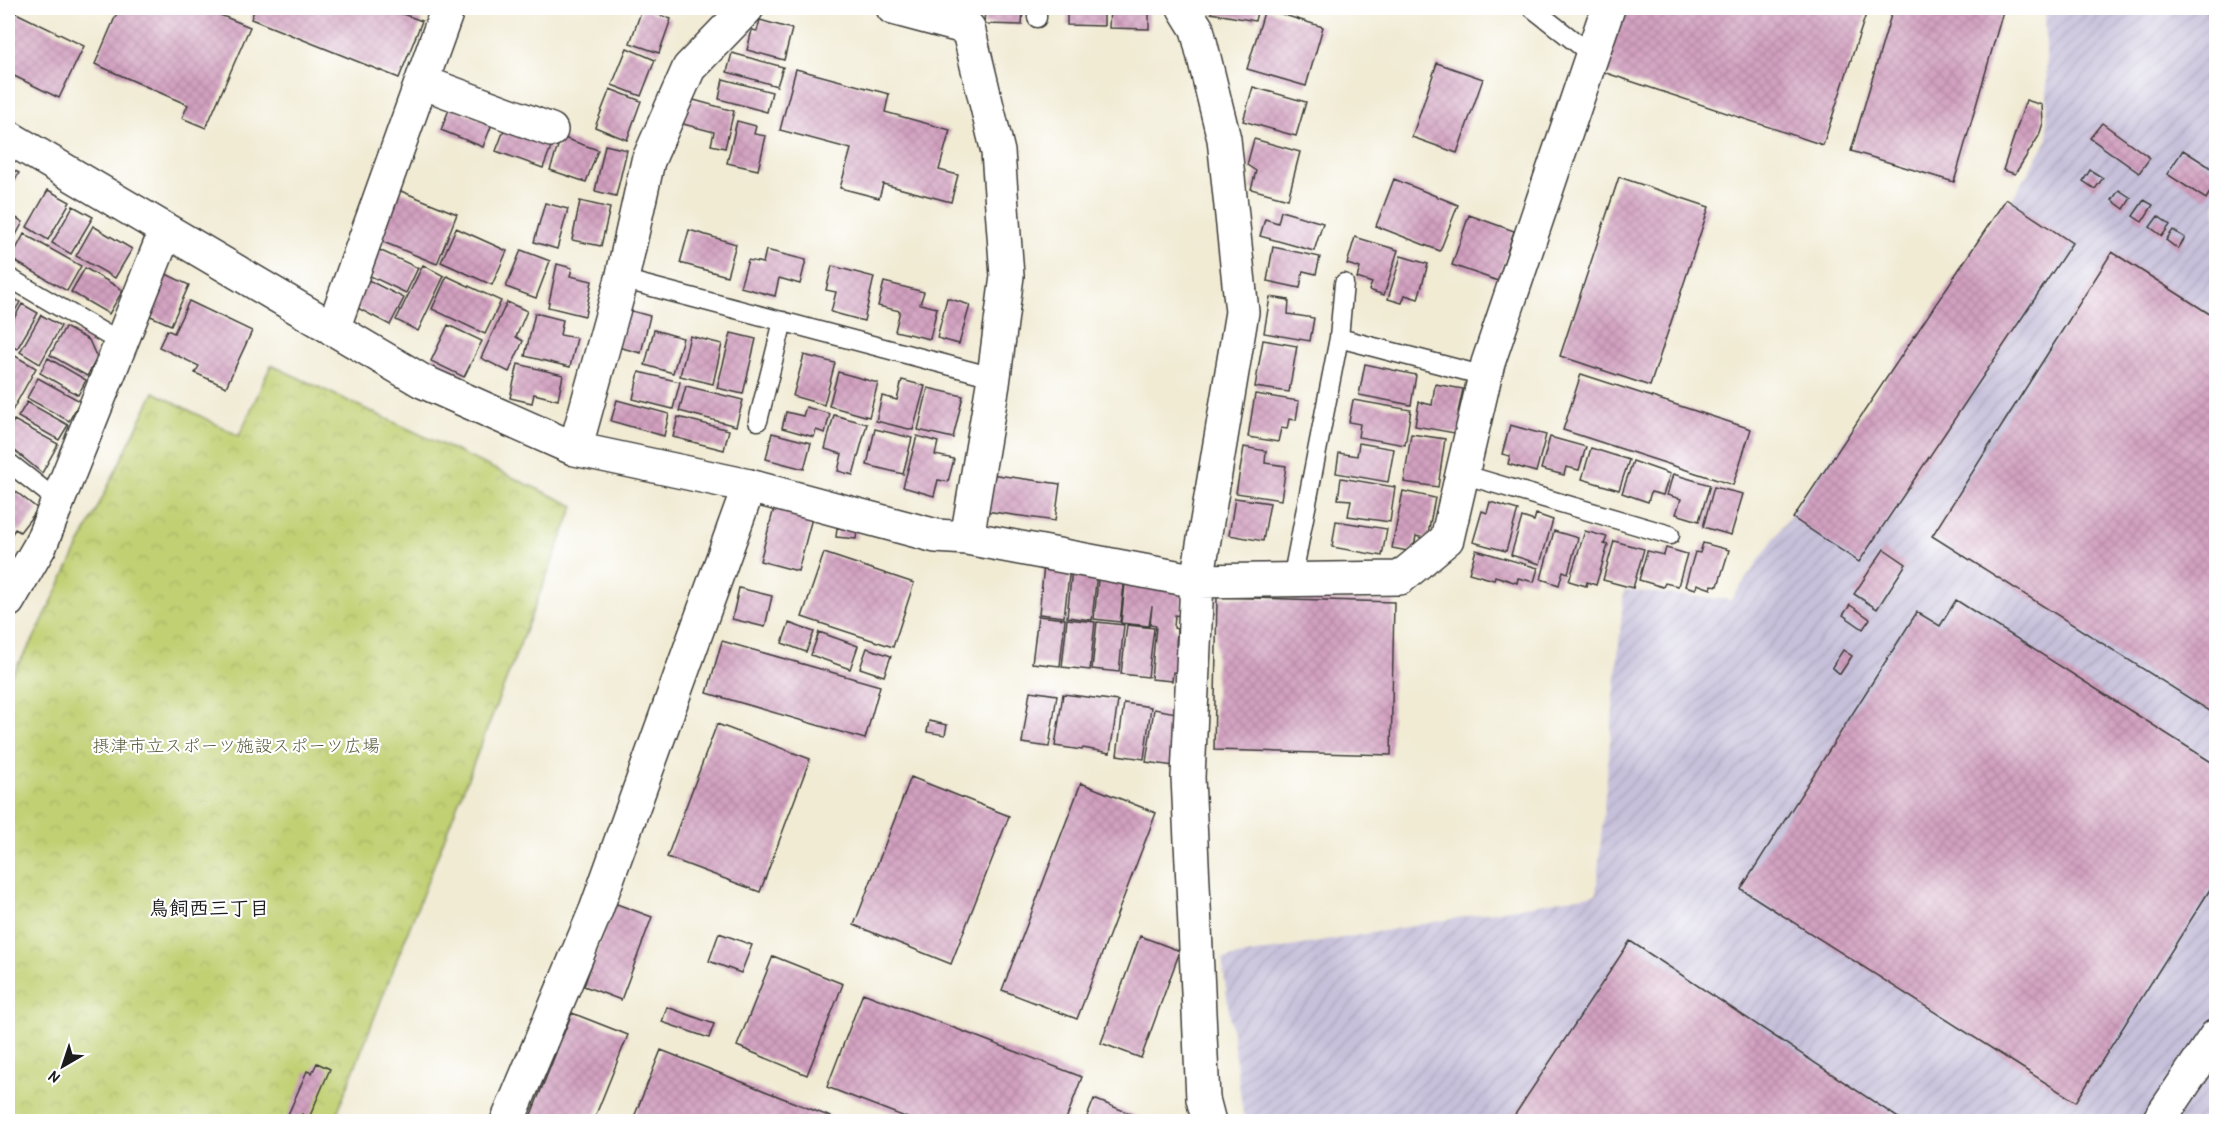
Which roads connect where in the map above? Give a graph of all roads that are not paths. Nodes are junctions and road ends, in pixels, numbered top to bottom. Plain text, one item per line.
1 (448, 8) edge
2 (747, 8) edge
3 (893, 8) edge
4 (1184, 8) edge
5 (1532, 8) edge
6 (1608, 8) edge
7 (1592, 55) junction
8 (422, 82) junction
9 (551, 129) dead end
10 (8, 138) edge
11 (166, 230) junction
12 (8, 277) edge
13 (622, 279) junction
14 (1344, 282) dead end
15 (783, 321) junction
16 (333, 329) junction
17 (1339, 338) junction
18 (122, 342) junction
19 (993, 376) junction
20 (1485, 376) junction
21 (758, 421) dead end
22 (575, 448) junction
23 (8, 462) edge
24 (1462, 474) junction
25 (748, 486) junction
26 (58, 501) junction
27 (1670, 535) dead end
28 (967, 538) junction
29 (1292, 580) junction
30 (1197, 581) junction
31 (12, 583) edge
32 (2217, 1036) edge
33 (507, 1122) edge
34 (1209, 1122) edge
35 (2158, 1122) edge

1 - 8 street
2 - 13 street
3 - 19 street
4 - 30 street
5 - 7 lane
6 - 7 street
7 - 20 street
8 - 9 street
8 - 16 street
10 - 11 street
11 - 16 street
11 - 18 street
12 - 18 lane
13 - 15 lane
13 - 22 street
14 - 17 lane
15 - 19 lane
15 - 21 lane
16 - 22 street
17 - 20 lane
17 - 29 lane
18 - 26 street
19 - 28 street
20 - 24 street
22 - 25 street
23 - 26 lane
24 - 27 lane
24 - 29 street
25 - 28 street
25 - 33 street
26 - 31 street
28 - 30 street
29 - 30 street
30 - 34 street
32 - 35 street

